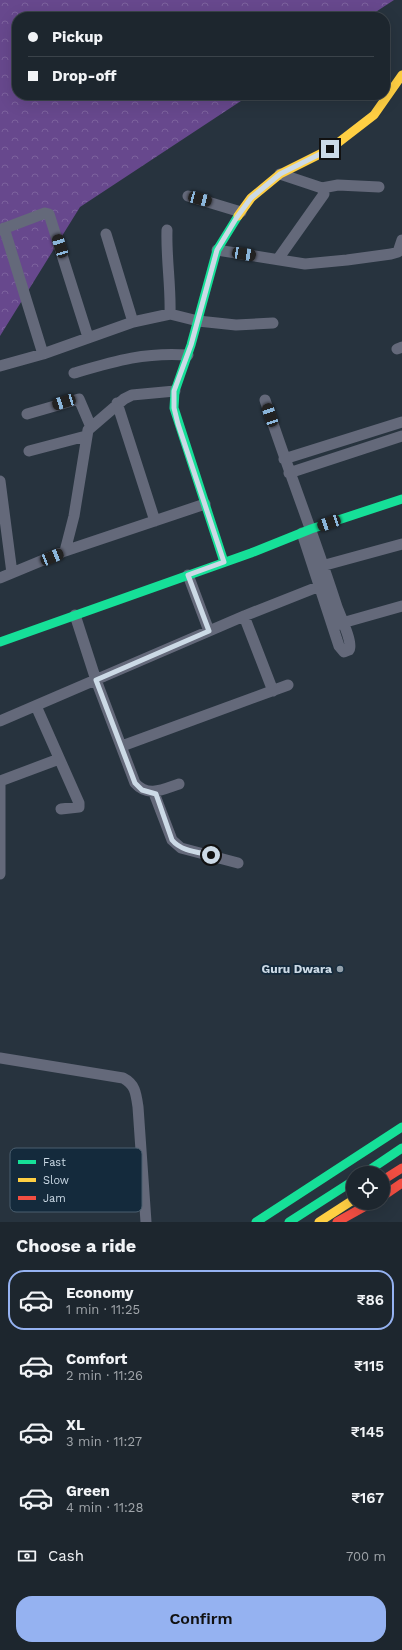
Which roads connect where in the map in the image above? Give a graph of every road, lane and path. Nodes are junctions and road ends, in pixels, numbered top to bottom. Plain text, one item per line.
1 (402, 74) edge
2 (398, 88) edge
3 (390, 97) edge
4 (387, 100) edge
5 (280, 174) junction
6 (379, 187) dead end
7 (322, 188) junction
8 (188, 196) dead end
9 (241, 212) junction
10 (2, 229) edge
11 (167, 230) dead end
12 (106, 234) dead end
13 (402, 240) edge
14 (217, 250) junction
15 (278, 259) junction
16 (170, 314) junction
17 (198, 321) junction
18 (134, 322) junction
19 (273, 323) dead end
20 (88, 337) junction
21 (43, 354) junction
22 (188, 355) junction
23 (0, 366) edge
24 (74, 373) dead end
25 (174, 391) junction
26 (265, 400) dead end
27 (117, 403) junction
28 (27, 414) dead end
29 (402, 422) edge
30 (89, 432) junction
31 (402, 436) edge
32 (29, 451) dead end
33 (284, 458) junction
34 (289, 473) junction
35 (0, 481) edge
36 (402, 499) edge
37 (205, 504) junction
38 (155, 521) junction
39 (306, 531) junction
40 (402, 544) edge
41 (65, 551) junction
42 (224, 562) junction
43 (318, 567) junction
44 (12, 573) junction
45 (188, 575) junction
46 (0, 578) edge
47 (324, 584) junction
48 (402, 606) edge
49 (75, 615) junction
50 (244, 616) junction
51 (209, 631) junction
52 (0, 642) edge
53 (96, 680) junction
54 (288, 685) dead end
55 (273, 691) junction
56 (36, 706) junction
57 (0, 721) edge
58 (122, 746) junction
59 (59, 759) junction
60 (0, 781) edge
61 (179, 784) dead end
62 (154, 793) junction
63 (61, 809) dead end
64 (238, 863) dead end
65 (0, 874) edge
66 (0, 1058) edge
67 (399, 1129) edge
68 (141, 1148) edge
69 (402, 1148) edge
70 (142, 1164) edge
71 (375, 1166) edge
72 (402, 1168) edge
73 (390, 1176) edge
74 (402, 1184) edge
75 (346, 1185) edge
76 (390, 1192) edge
77 (346, 1205) edge
78 (358, 1210) edge
79 (146, 1222) edge
80 (256, 1222) edge
81 (289, 1222) edge
82 (319, 1222) edge
83 (337, 1222) edge

1 - 2 main road
2 - 3 main road
4 - 5 main road
5 - 7 street
5 - 9 main road
6 - 7 street
7 - 15 street
8 - 9 street
9 - 14 main road
10 - 20 street
10 - 21 street
11 - 16 street
12 - 18 street
13 - 15 street
14 - 15 street
14 - 17 main road
16 - 17 street
16 - 18 street
17 - 19 street
17 - 22 main road
18 - 20 street
20 - 21 street
21 - 23 street
22 - 24 street
22 - 25 main road
25 - 27 street
25 - 37 main road
26 - 33 street
27 - 30 street
27 - 38 street
28 - 30 street
29 - 33 street
30 - 32 street
30 - 41 street
31 - 34 street
33 - 34 street
34 - 39 street
35 - 44 street
36 - 39 main road
37 - 38 street
37 - 42 main road
38 - 41 street
39 - 42 main road
39 - 43 street
40 - 43 street
41 - 44 street
42 - 45 main road
43 - 47 street
44 - 46 street
45 - 49 main road
45 - 51 street
47 - 48 street
47 - 50 street
49 - 52 main road
49 - 53 street
50 - 51 street
50 - 55 street
51 - 53 street
53 - 56 street
53 - 58 street
54 - 55 street
55 - 58 street
56 - 57 street
56 - 59 street
58 - 62 street
59 - 60 street
59 - 63 street
60 - 65 street
61 - 62 street
62 - 64 street
66 - 68 street
67 - 69 street
67 - 80 main road
69 - 71 main road
70 - 79 street
72 - 73 main road
74 - 76 main road
75 - 81 main road
77 - 82 main road
78 - 83 main road

